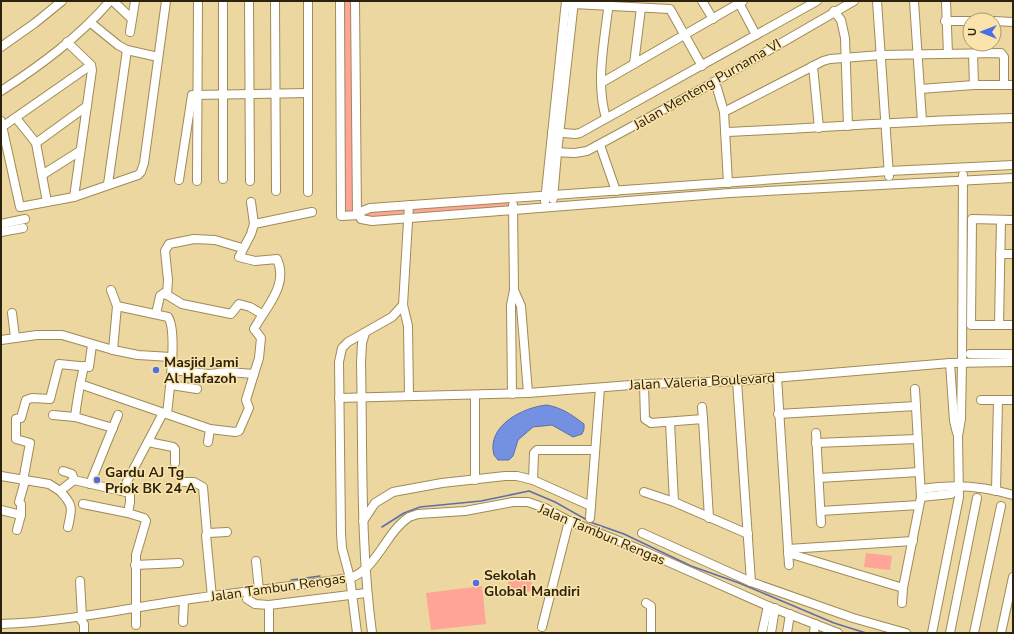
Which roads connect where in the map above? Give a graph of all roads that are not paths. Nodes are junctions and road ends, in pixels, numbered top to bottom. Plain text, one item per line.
1 (62, 1) edge
2 (110, 1) edge
3 (113, 1) edge
4 (134, 1) edge
5 (166, 1) edge
6 (198, 1) edge
7 (223, 1) edge
8 (249, 1) edge
9 (275, 1) edge
10 (308, 1) edge
11 (340, 1) edge
12 (354, 1) edge
13 (702, 1) edge
14 (817, 1) edge
15 (854, 1) edge
16 (877, 1) edge
17 (914, 1) edge
18 (946, 1) edge
19 (571, 2) edge
20 (740, 2) edge
21 (609, 4) edge
22 (641, 8) junction
23 (834, 11) junction
24 (132, 19) junction
25 (713, 19) junction
26 (945, 21) junction
27 (962, 21) edge
28 (1002, 21) edge
29 (1013, 22) edge
30 (91, 23) junction
31 (130, 32) dead end
32 (685, 35) junction
33 (756, 35) junction
34 (67, 42) junction
35 (1, 47) edge
36 (127, 50) junction
37 (917, 54) junction
38 (948, 54) junction
39 (973, 54) junction
40 (881, 55) junction
41 (158, 57) junction
42 (846, 58) junction
43 (634, 64) junction
44 (91, 65) junction
45 (702, 66) junction
46 (813, 66) junction
47 (713, 82) junction
48 (601, 83) junction
49 (974, 85) junction
50 (1004, 85) junction
51 (1013, 85) edge
52 (920, 89) junction
53 (1, 91) edge
54 (308, 93) junction
55 (223, 94) junction
56 (250, 94) junction
57 (275, 94) junction
58 (198, 95) junction
59 (87, 106) junction
60 (724, 112) junction
61 (16, 118) junction
62 (606, 118) junction
63 (1013, 118) edge
64 (922, 121) junction
65 (884, 122) junction
66 (2, 124) edge
67 (848, 126) junction
68 (819, 128) junction
69 (556, 132) junction
70 (725, 132) junction
71 (36, 144) junction
72 (600, 145) junction
73 (80, 151) junction
74 (554, 152) junction
75 (1013, 165) edge
76 (962, 168) junction
77 (889, 171) junction
78 (42, 175) junction
79 (1013, 178) edge
80 (223, 179) dead end
81 (180, 180) dead end
82 (963, 180) junction
83 (197, 181) dead end
84 (250, 181) dead end
85 (725, 183) junction
86 (108, 184) junction
87 (889, 184) junction
88 (276, 191) dead end
89 (616, 191) junction
90 (308, 192) dead end
91 (722, 194) junction
92 (549, 196) junction
93 (74, 197) junction
94 (512, 198) junction
95 (47, 202) junction
96 (252, 202) dead end
97 (409, 205) junction
98 (553, 206) junction
99 (544, 207) junction
100 (513, 209) junction
101 (312, 212) dead end
102 (358, 215) junction
103 (409, 217) junction
104 (26, 219) dead end
105 (1001, 220) junction
106 (1013, 220) edge
107 (1, 224) edge
108 (254, 224) junction
109 (23, 228) dead end
110 (1, 232) edge
111 (242, 248) junction
112 (1000, 254) junction
113 (1013, 254) edge
114 (111, 290) dead end
115 (514, 290) junction
116 (167, 295) junction
117 (403, 305) junction
118 (118, 306) junction
119 (12, 313) dead end
120 (156, 314) junction
121 (262, 314) junction
122 (999, 325) junction
123 (1013, 325) edge
124 (365, 333) junction
125 (16, 337) junction
126 (1, 340) edge
127 (92, 345) junction
128 (113, 350) junction
129 (970, 354) dead end
130 (1013, 354) edge
131 (171, 357) junction
132 (1013, 362) edge
133 (950, 363) junction
134 (962, 363) junction
135 (84, 366) junction
136 (172, 370) junction
137 (254, 374) junction
138 (777, 376) junction
139 (737, 381) junction
140 (80, 384) junction
141 (644, 384) junction
142 (171, 385) junction
143 (600, 388) junction
144 (915, 389) dead end
145 (197, 390) dead end
146 (528, 393) junction
147 (512, 394) junction
148 (475, 395) junction
149 (409, 396) junction
150 (362, 397) junction
151 (340, 398) junction
152 (981, 400) dead end
153 (998, 400) junction
154 (1013, 400) edge
155 (916, 406) junction
156 (702, 407) dead end
157 (53, 414) dead end
158 (165, 414) junction
159 (778, 414) junction
160 (118, 415) dead end
161 (75, 417) junction
162 (703, 419) junction
163 (670, 422) junction
164 (113, 428) junction
165 (210, 429) junction
166 (816, 433) dead end
167 (958, 436) junction
168 (917, 439) junction
169 (148, 442) junction
170 (208, 442) dead end
171 (816, 444) junction
172 (595, 450) junction
173 (175, 462) dead end
174 (63, 471) dead end
175 (919, 472) junction
176 (1, 476) edge
177 (818, 478) junction
178 (74, 480) junction
179 (475, 480) junction
180 (533, 480) junction
181 (24, 481) junction
182 (184, 482) dead end
183 (90, 484) junction
184 (958, 487) junction
185 (60, 491) junction
186 (996, 491) junction
187 (126, 492) junction
188 (644, 492) dead end
189 (1013, 495) edge
190 (920, 497) junction
191 (978, 498) dead end
192 (674, 502) junction
193 (83, 504) dead end
194 (591, 506) junction
195 (1001, 506) dead end
196 (1, 510) edge
197 (821, 511) junction
198 (128, 513) junction
199 (20, 515) junction
200 (590, 518) dead end
201 (709, 518) junction
202 (363, 521) junction
203 (570, 521) junction
204 (821, 523) dead end
205 (68, 527) dead end
206 (17, 530) dead end
207 (227, 532) dead end
208 (642, 533) dead end
209 (207, 534) junction
210 (748, 534) junction
211 (913, 541) junction
212 (788, 551) junction
213 (256, 560) dead end
214 (179, 562) dead end
215 (135, 565) junction
216 (789, 565) dead end
217 (365, 567) junction
218 (1013, 577) edge
219 (350, 578) junction
220 (80, 581) dead end
221 (751, 582) junction
222 (903, 588) junction
223 (259, 590) junction
224 (366, 593) junction
225 (212, 594) junction
226 (352, 594) junction
227 (247, 599) dead end
228 (184, 600) junction
229 (646, 603) dead end
230 (902, 603) dead end
231 (136, 606) junction
232 (269, 606) junction
233 (772, 607) junction
234 (790, 614) junction
235 (81, 615) junction
236 (183, 622) dead end
237 (1, 624) edge
238 (136, 625) dead end
239 (542, 627) dead end
240 (815, 629) edge
241 (84, 633) edge
242 (269, 633) edge
243 (356, 633) edge
244 (372, 633) edge
245 (651, 633) edge
246 (762, 633) edge
247 (771, 633) edge
248 (787, 633) edge
249 (838, 633) edge
250 (906, 633) edge
251 (932, 633) edge
252 (950, 633) edge
253 (974, 633) edge
254 (1001, 633) edge

1 - 35 street
2 - 30 street
3 - 24 street
4 - 24 street
5 - 41 street
6 - 58 street
7 - 55 street
8 - 56 street
9 - 57 street
10 - 54 street
11 - 102 street
12 - 102 street
13 - 25 street
14 - 33 street, Jalan Menteng Purnama VI
15 - 23 street, Jalan Menteng Purnama VI
16 - 40 street
17 - 37 street
18 - 26 street
19 - 21 street
19 - 69 street
20 - 25 street
20 - 33 street
21 - 22 street
21 - 48 street
22 - 32 street
22 - 43 street
23 - 42 street
23 - 47 street, Jalan Menteng Purnama VI
24 - 31 street
25 - 32 street
26 - 27 street
26 - 38 street
28 - 29 street
30 - 34 street
30 - 36 street
32 - 43 street
32 - 45 street
33 - 45 street, Jalan Menteng Purnama VI
34 - 44 street
34 - 53 street
36 - 41 street
36 - 86 street
37 - 38 street
37 - 40 street
37 - 52 street
38 - 39 street
39 - 49 street
39 - 50 street
40 - 42 street
40 - 65 street
41 - 86 street
42 - 46 street
42 - 67 street
43 - 48 street
44 - 59 street
44 - 61 street
45 - 62 street, Jalan Menteng Purnama VI
46 - 60 street
46 - 68 street
47 - 60 street
47 - 72 street, Jalan Menteng Purnama VI
48 - 62 street
49 - 50 street
49 - 52 street
50 - 51 street
52 - 64 street
54 - 57 street
54 - 90 street
55 - 56 street
55 - 58 street
55 - 80 street
56 - 57 street
56 - 84 street
57 - 88 street
58 - 81 street
58 - 83 street
59 - 71 street
59 - 73 street
60 - 70 street
61 - 66 street
61 - 71 street
62 - 69 street, Jalan Menteng Purnama VI
63 - 64 street
64 - 65 street
65 - 67 street
65 - 77 street
66 - 95 street
67 - 68 street
68 - 70 street
69 - 74 street
70 - 85 street
71 - 78 street
72 - 74 street, Jalan Menteng Purnama VI
72 - 89 street
73 - 78 street
73 - 93 street
74 - 92 street
75 - 76 street
76 - 77 street
76 - 82 street
77 - 85 street
77 - 87 street
78 - 95 street
79 - 82 street
82 - 87 street
82 - 134 street
85 - 89 street
85 - 91 street
86 - 93 street
87 - 91 street
89 - 92 street
91 - 98 street
92 - 94 street
92 - 98 street
92 - 99 street
93 - 95 street
94 - 97 street
94 - 100 street
96 - 108 street
97 - 102 street
97 - 103 street
98 - 99 street
99 - 100 street
100 - 103 street
100 - 115 street
101 - 108 street
102 - 103 street
103 - 117 street
104 - 107 street
105 - 106 street
105 - 112 street
105 - 122 street
108 - 111 street
109 - 110 street
111 - 116 street
111 - 121 street
112 - 113 street
112 - 122 street
114 - 118 street
115 - 146 street
115 - 147 street
116 - 120 street
116 - 121 street
117 - 124 street
117 - 149 street
118 - 120 street
118 - 128 street
119 - 125 street
120 - 131 street
121 - 137 street
122 - 123 street
124 - 150 street
124 - 151 street
125 - 126 street
125 - 127 street
127 - 128 street
127 - 135 street
128 - 131 street
129 - 130 street
131 - 136 street
132 - 134 street, Jalan Valeria Boulevard
133 - 134 street, Jalan Valeria Boulevard
133 - 138 street, Jalan Valeria Boulevard
133 - 167 street
134 - 167 street
135 - 140 street
135 - 181 street
136 - 137 street
136 - 142 street
137 - 165 street
138 - 139 street, Jalan Valeria Boulevard
138 - 159 street
139 - 141 street, Jalan Valeria Boulevard
139 - 210 street
140 - 158 street
140 - 161 street
141 - 143 street, Jalan Valeria Boulevard
141 - 163 street
142 - 145 street
142 - 158 street
143 - 146 street, Jalan Valeria Boulevard
143 - 172 street
144 - 155 street
146 - 147 street, Jalan Valeria Boulevard
147 - 148 street, Jalan Valeria Boulevard
148 - 149 street, Jalan Valeria Boulevard
148 - 179 street
149 - 150 street, Jalan Valeria Boulevard
150 - 151 street, Jalan Valeria Boulevard
150 - 202 street
151 - 219 street
152 - 153 street
153 - 154 street
153 - 186 street
155 - 159 street
155 - 168 street
156 - 162 street
157 - 161 street
158 - 165 street
158 - 169 street
159 - 212 street
160 - 164 street
161 - 164 street
162 - 163 street
162 - 201 street
163 - 192 street
164 - 183 street
165 - 170 street
166 - 171 street
167 - 184 street
168 - 171 street
168 - 175 street
169 - 173 street
169 - 187 street
171 - 177 street
172 - 180 street
172 - 194 street
174 - 178 street
175 - 177 street
175 - 190 street
176 - 181 street
177 - 197 street
178 - 183 street
178 - 185 street
179 - 180 street
179 - 202 street
180 - 194 street
181 - 185 street
181 - 199 street
182 - 209 street
183 - 187 street
184 - 186 street
184 - 190 street
184 - 251 street
185 - 205 street
186 - 189 street
187 - 198 street
188 - 192 street
190 - 197 street
190 - 211 street
191 - 252 street
192 - 201 street
193 - 198 street
194 - 200 street
195 - 253 street
196 - 199 street
197 - 204 street
198 - 215 street
199 - 206 street
201 - 210 street
202 - 217 street
203 - 217 street, Jalan Tambun Rengas
203 - 233 street, Jalan Tambun Rengas
203 - 239 street
207 - 209 street
208 - 221 street
209 - 225 street
210 - 221 street
211 - 212 street
211 - 222 street
212 - 216 street
212 - 222 street
213 - 223 street
214 - 215 street
215 - 231 street
217 - 219 street, Jalan Tambun Rengas
217 - 224 street
218 - 254 street
219 - 223 street, Jalan Tambun Rengas
219 - 226 street
220 - 235 street
221 - 250 street
222 - 230 street
223 - 225 street, Jalan Tambun Rengas
224 - 226 street, Jalan Tambun Rengas
224 - 244 street
225 - 228 street, Jalan Tambun Rengas
226 - 232 street, Jalan Tambun Rengas
226 - 243 street
227 - 232 street, Jalan Tambun Rengas
228 - 231 street, Jalan Tambun Rengas
228 - 236 street
229 - 245 street
231 - 235 street, Jalan Tambun Rengas
231 - 238 street
232 - 242 street
233 - 234 street, Jalan Tambun Rengas
233 - 246 street
233 - 247 street
234 - 240 street, Jalan Tambun Rengas
234 - 248 street
235 - 237 street, Jalan Tambun Rengas
235 - 241 street
240 - 249 street, Jalan Tambun Rengas

